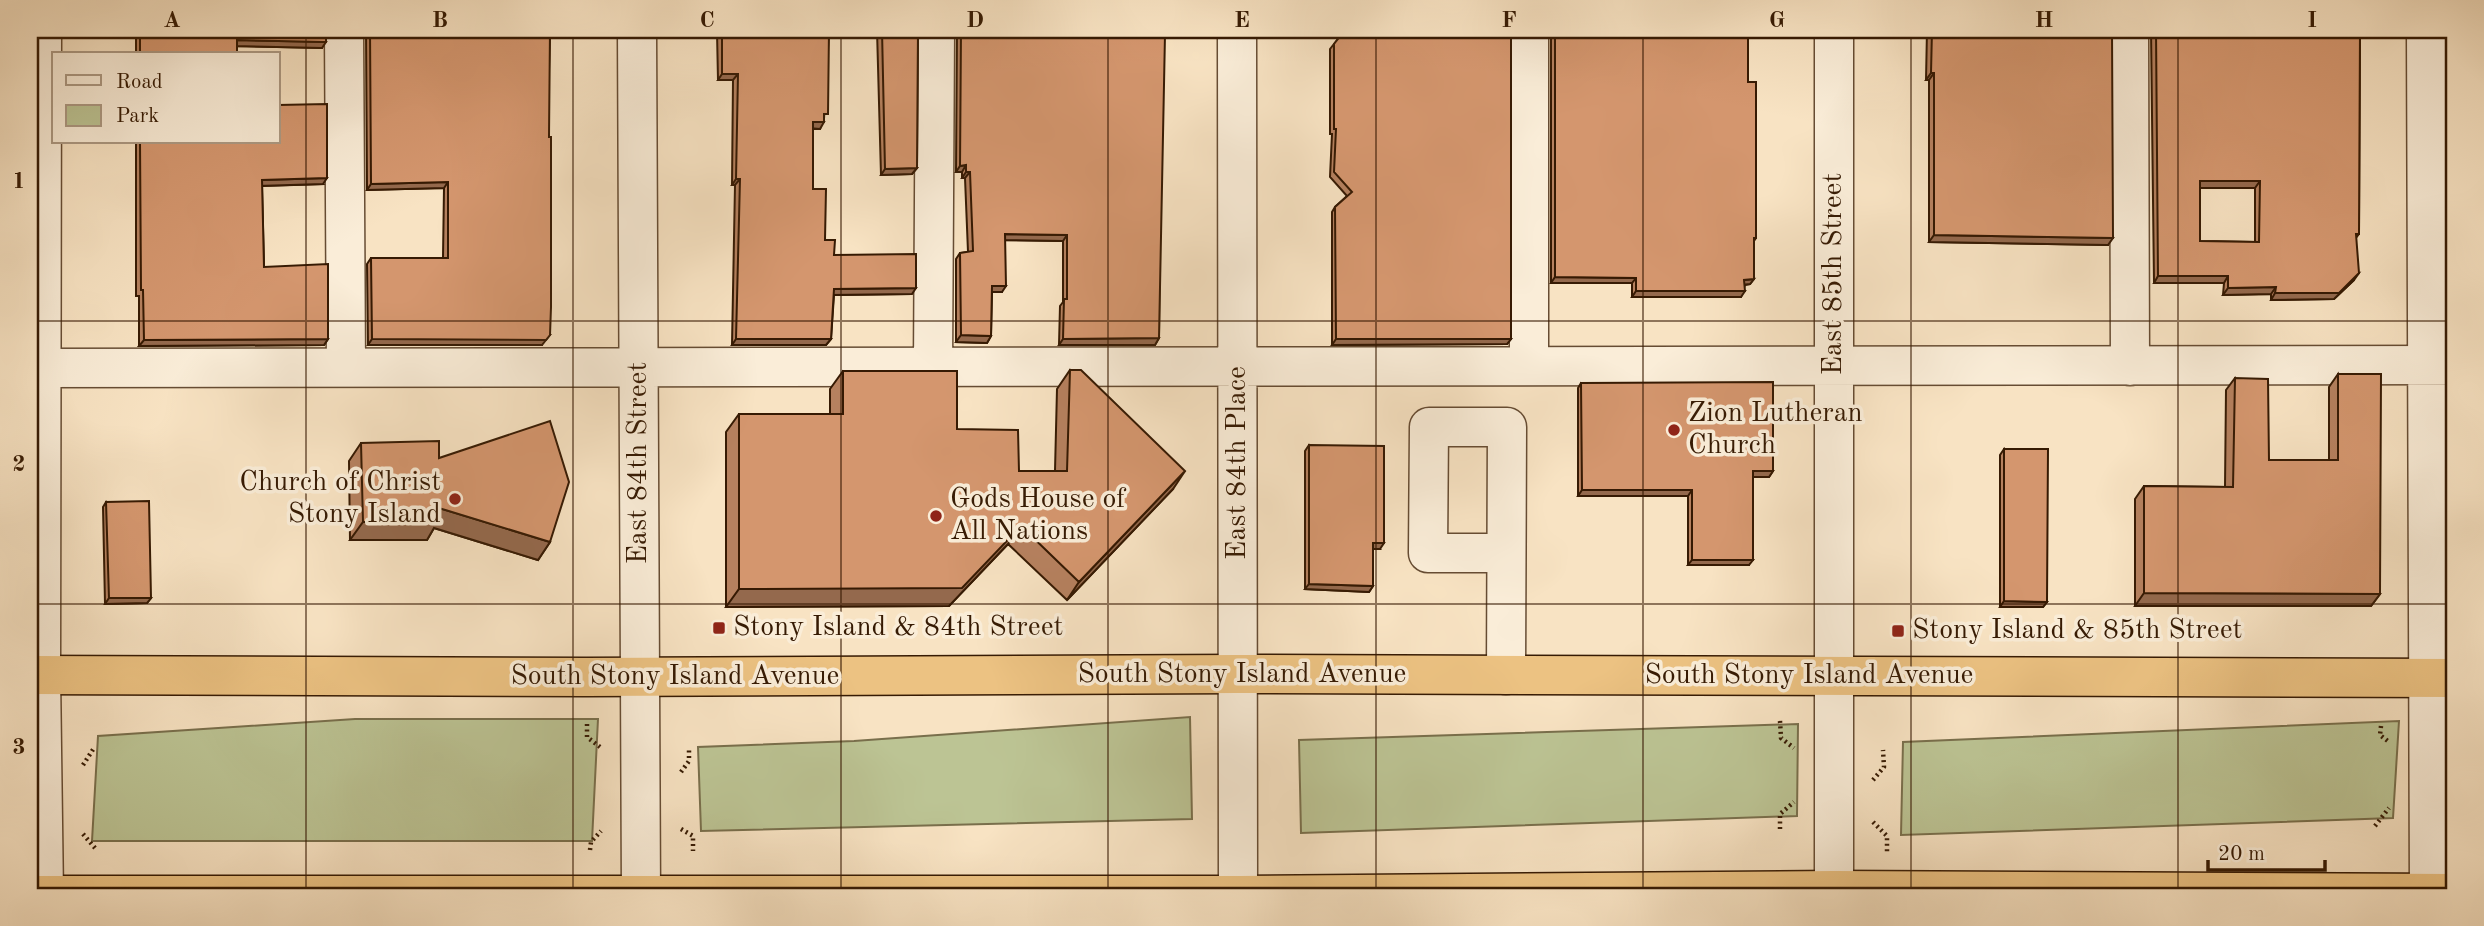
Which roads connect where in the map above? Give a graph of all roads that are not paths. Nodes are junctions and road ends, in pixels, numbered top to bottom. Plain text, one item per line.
1 (42, 30) edge
2 (344, 30) edge
3 (637, 30) edge
4 (935, 30) edge
5 (1237, 30) edge
6 (1529, 30) edge
7 (1834, 30) edge
8 (2129, 30) edge
9 (2426, 30) edge
10 (2440, 365) edge
11 (1529, 366) junction
12 (1834, 366) junction
13 (2130, 366) junction
14 (346, 367) junction
15 (638, 367) junction
16 (933, 367) junction
17 (1238, 367) junction
18 (36, 368) edge
19 (1507, 553) dead end
20 (1238, 674) junction
21 (36, 675) edge
22 (1506, 675) junction
23 (640, 677) junction
24 (1835, 677) junction
25 (2441, 678) edge
26 (1834, 893) edge
27 (2104, 894) edge
28 (2182, 894) edge
29 (2437, 894) edge
30 (640, 895) edge
31 (39, 896) edge
32 (984, 896) edge
33 (1238, 896) edge

1 - 18 street
2 - 14 street
3 - 15 street, East 84th Street
4 - 16 street
5 - 17 street, East 84th Place
6 - 11 street
7 - 12 street, East 85th Street
8 - 13 street
9 - 10 street
10 - 13 street
10 - 25 street
11 - 12 street
11 - 17 street
12 - 13 street
12 - 24 street, East 85th Street
14 - 15 street
14 - 18 street
15 - 16 street
15 - 23 street, East 84th Street
16 - 17 street
17 - 20 street, East 84th Place
18 - 21 street
19 - 22 street
20 - 22 highway, South Stony Island Avenue
20 - 23 highway, South Stony Island Avenue
20 - 33 street, East 84th Place
21 - 23 highway, South Stony Island Avenue
21 - 31 street
22 - 24 highway, South Stony Island Avenue
23 - 30 street, East 84th Street
24 - 25 highway, South Stony Island Avenue
24 - 26 street, East 85th Street
25 - 29 street
26 - 27 highway
26 - 33 highway
27 - 28 highway
28 - 29 highway
30 - 31 highway
30 - 32 highway
32 - 33 highway

